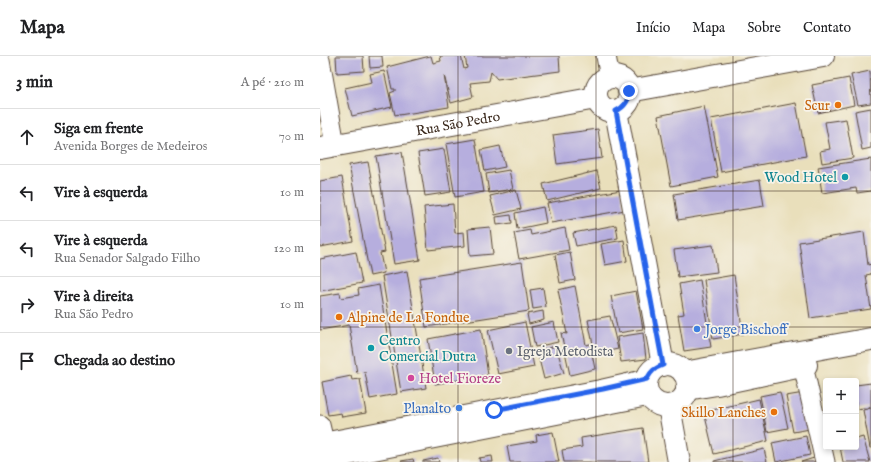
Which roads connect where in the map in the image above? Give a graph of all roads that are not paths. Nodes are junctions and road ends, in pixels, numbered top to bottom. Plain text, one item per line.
1 (606, 56) edge
2 (823, 56) edge
3 (320, 60) edge
4 (610, 78) junction
5 (629, 91) junction
6 (596, 98) junction
7 (616, 111) junction
8 (328, 146) edge
9 (871, 339) edge
10 (871, 353) edge
11 (801, 359) junction
12 (653, 380) junction
13 (686, 381) junction
14 (669, 406) junction
15 (323, 449) edge
16 (679, 462) edge
17 (825, 462) edge

1 - 4 street
2 - 5 main road
3 - 8 street
4 - 5 main road
4 - 6 main road
5 - 7 main road
6 - 7 main road
6 - 8 main road, Rua São Pedro
7 - 12 main road
9 - 11 main road
10 - 11 main road
11 - 13 main road
11 - 17 street
12 - 13 main road
12 - 14 main road
12 - 15 street
13 - 14 main road
14 - 16 main road

